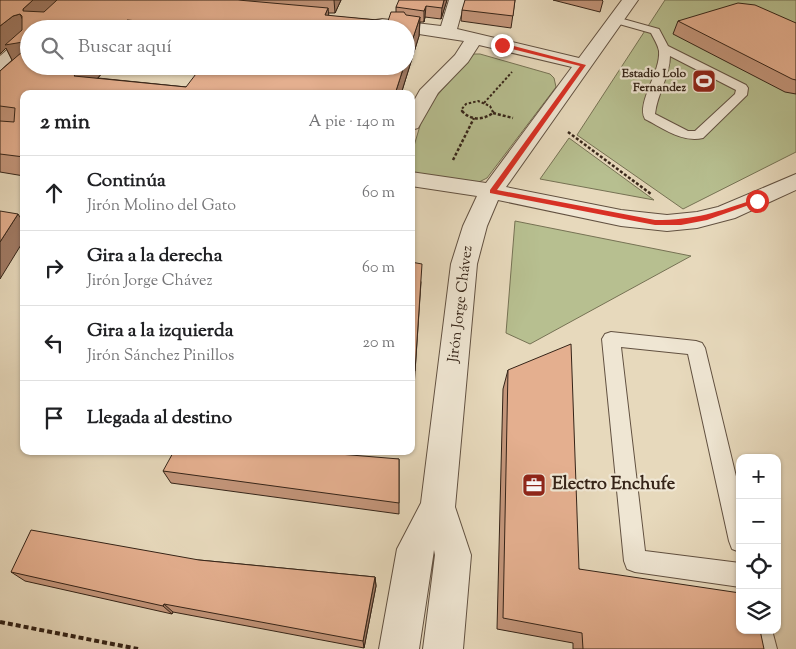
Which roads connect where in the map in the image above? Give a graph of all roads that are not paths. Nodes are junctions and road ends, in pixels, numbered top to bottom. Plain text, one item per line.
1 (457, 0) edge
2 (630, 0) edge
3 (616, 20) junction
4 (415, 28) edge
5 (448, 32) junction
6 (474, 38) junction
7 (20, 47) edge
8 (664, 48) junction
9 (0, 64) edge
10 (584, 65) junction
11 (415, 117) edge
12 (415, 179) edge
13 (796, 181) edge
14 (492, 191) junction
15 (438, 507) junction
16 (736, 523) edge
17 (736, 574) edge
18 (761, 634) edge
19 (399, 649) edge
20 (442, 649) edge
21 (764, 649) edge

1 - 5 street
2 - 3 street, Jirón Jorge Chávez
3 - 8 lane
3 - 10 street, Jirón Jorge Chávez
4 - 5 street
5 - 6 street
6 - 10 street
6 - 11 street
7 - 9 street
8 - 8 lane
10 - 14 street, Jirón Jorge Chávez
12 - 14 street
13 - 14 street
14 - 15 street, Jirón Jorge Chávez
15 - 19 street, Jirón Jorge Chávez
15 - 20 street, Jirón Jorge Chávez
16 - 17 lane
18 - 21 lane

